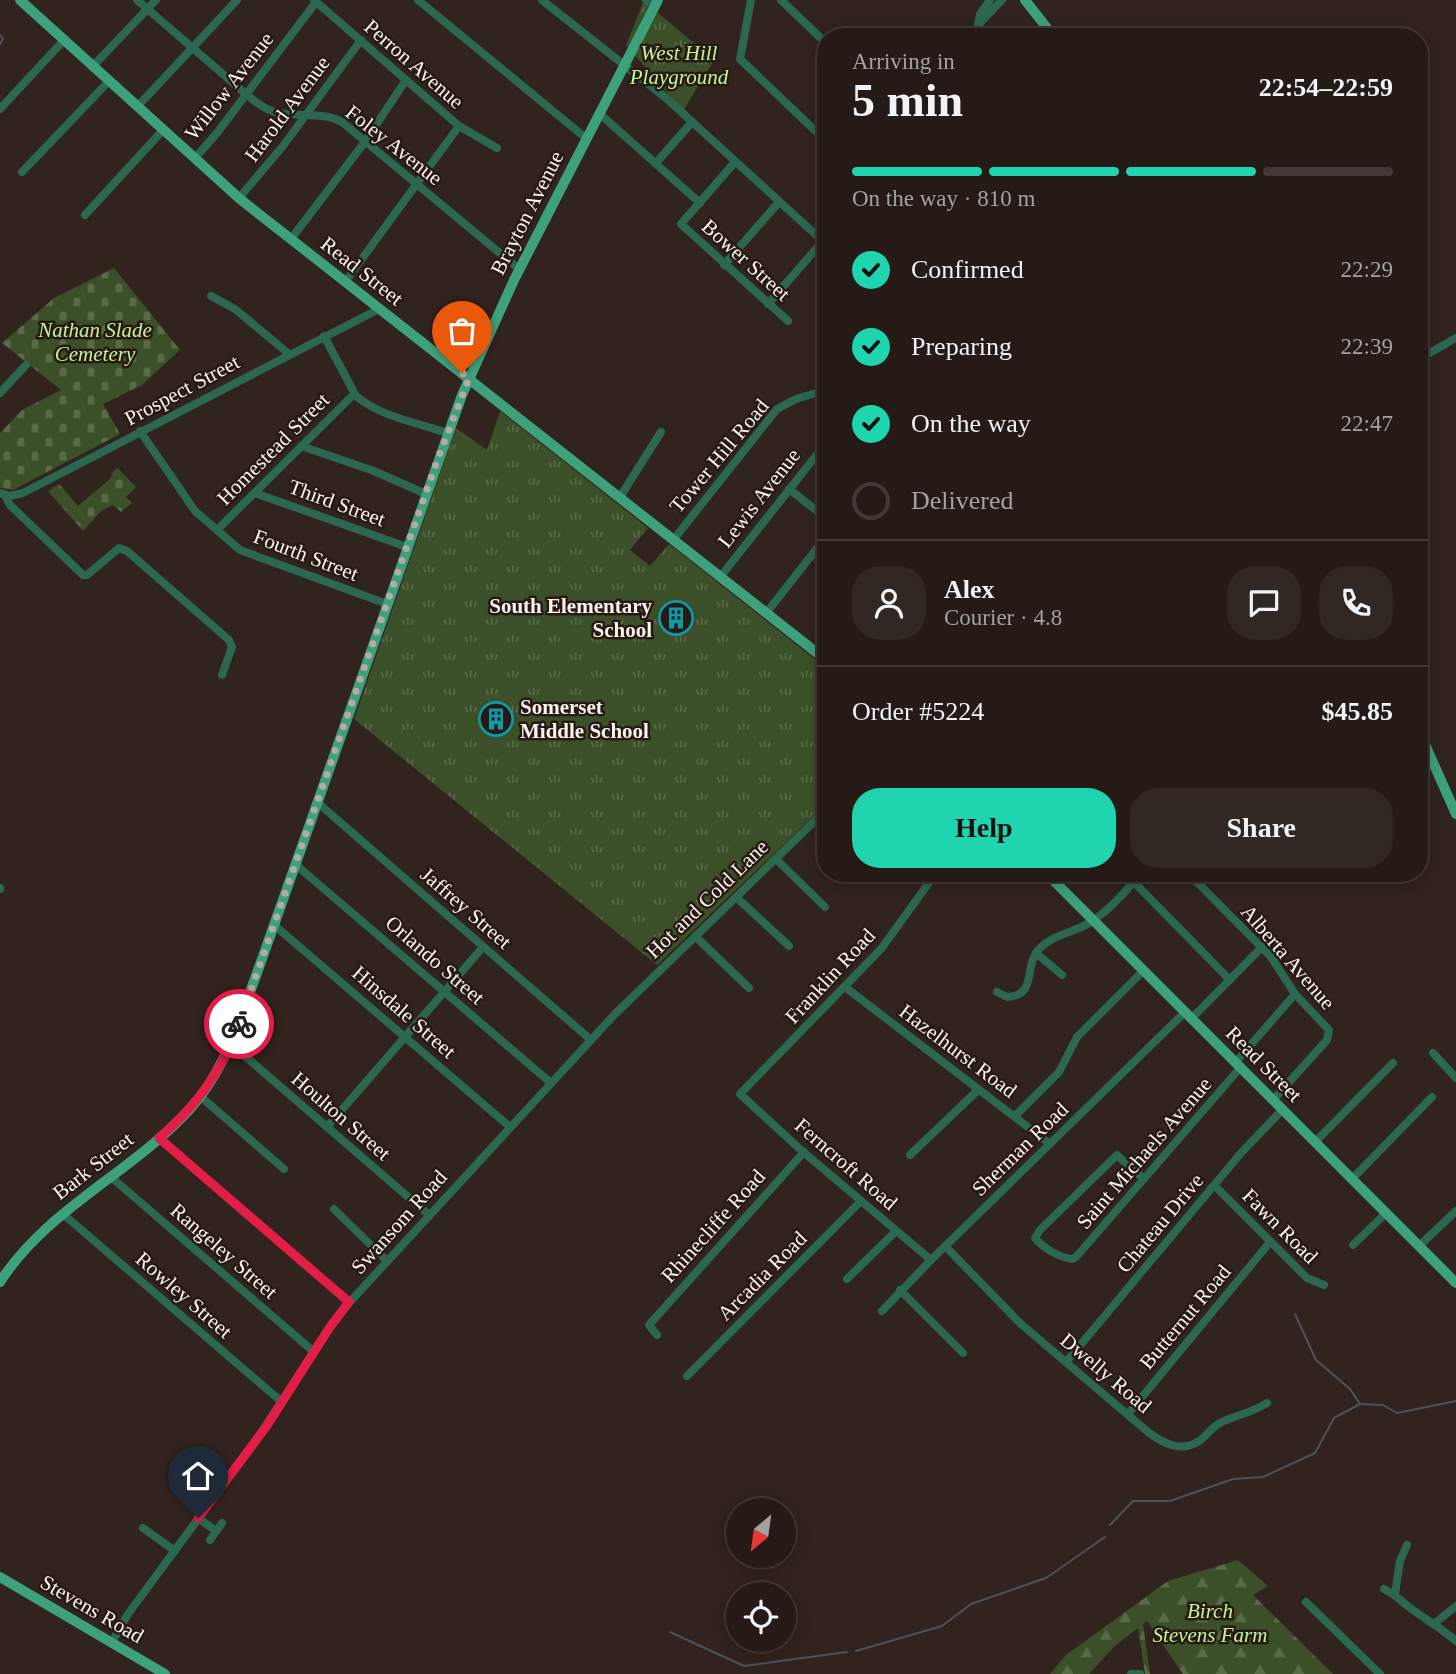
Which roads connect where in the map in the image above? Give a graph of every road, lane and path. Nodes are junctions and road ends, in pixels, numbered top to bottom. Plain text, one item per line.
1 (20, 0) edge
2 (137, 0) edge
3 (156, 0) edge
4 (237, 0) edge
5 (418, 0) edge
6 (542, 0) edge
7 (751, 0) edge
8 (781, 0) edge
9 (990, 0) edge
10 (1002, 0) edge
11 (1025, 0) edge
12 (315, 1) edge
13 (653, 2) edge
14 (147, 9) junction
15 (978, 25) junction
16 (977, 28) edge
17 (1047, 28) edge
18 (817, 34) edge
19 (65, 39) junction
20 (360, 40) junction
21 (191, 48) junction
22 (94, 65) junction
23 (625, 65) junction
24 (110, 80) junction
25 (405, 80) junction
26 (246, 94) junction
27 (138, 106) junction
28 (0, 109) edge
29 (600, 114) junction
30 (307, 115) junction
31 (692, 122) junction
32 (459, 126) junction
33 (164, 129) junction
34 (817, 132) edge
35 (587, 139) junction
36 (366, 141) junction
37 (497, 148) dead end
38 (195, 158) junction
39 (736, 162) junction
40 (656, 163) junction
41 (22, 172) dead end
42 (418, 184) junction
43 (239, 198) junction
44 (779, 202) junction
45 (700, 203) junction
46 (85, 215) dead end
47 (817, 235) edge
48 (290, 239) junction
49 (817, 251) edge
50 (724, 265) junction
51 (519, 269) junction
52 (345, 282) junction
53 (211, 296) dead end
54 (768, 304) junction
55 (379, 309) junction
56 (788, 321) dead end
57 (324, 336) junction
58 (1456, 338) edge
59 (289, 354) junction
60 (1428, 354) edge
61 (26, 365) dead end
62 (469, 378) junction
63 (0, 393) edge
64 (817, 393) edge
65 (354, 394) junction
66 (140, 431) junction
67 (662, 432) dead end
68 (448, 433) junction
69 (301, 446) junction
70 (817, 454) edge
71 (789, 489) junction
72 (255, 492) junction
73 (2, 494) edge
74 (426, 494) junction
75 (620, 497) junction
76 (817, 511) edge
77 (217, 530) junction
78 (674, 539) junction
79 (407, 547) junction
80 (817, 548) edge
81 (721, 576) junction
82 (387, 604) junction
83 (767, 612) junction
84 (817, 653) edge
85 (222, 675) dead end
86 (1428, 751) edge
87 (331, 767) joint
88 (318, 803) junction
89 (1456, 814) edge
90 (817, 818) edge
91 (776, 859) junction
92 (296, 865) junction
93 (929, 882) edge
94 (1055, 882) edge
95 (1134, 882) joint
96 (1197, 882) edge
97 (736, 897) junction
98 (825, 907) dead end
99 (1093, 921) junction
100 (274, 925) junction
101 (695, 936) junction
102 (789, 946) dead end
103 (483, 947) junction
104 (1262, 947) junction
105 (1036, 953) junction
106 (1143, 971) junction
107 (1062, 975) dead end
108 (1230, 980) junction
109 (845, 987) junction
110 (749, 988) dead end
111 (444, 992) junction
112 (997, 992) dead end
113 (1294, 994) junction
114 (614, 1015) joint
115 (1188, 1015) junction
116 (404, 1037) junction
117 (591, 1040) junction
118 (231, 1044) junction
119 (1433, 1053) dead end
120 (1393, 1063) dead end
121 (1237, 1065) junction
122 (1456, 1077) edge
123 (551, 1083) junction
124 (978, 1090) junction
125 (740, 1094) joint
126 (200, 1096) junction
127 (1432, 1097) dead end
128 (1273, 1100) junction
129 (1283, 1110) junction
130 (1015, 1116) junction
131 (327, 1127) junction
132 (510, 1127) junction
133 (159, 1138) junction
134 (1315, 1142) junction
135 (1050, 1144) junction
136 (804, 1152) junction
137 (910, 1155) dead end
138 (284, 1169) dead end
139 (111, 1177) junction
140 (1144, 1179) junction
141 (1352, 1179) junction
142 (1215, 1186) junction
143 (861, 1201) junction
144 (334, 1209) dead end
145 (1456, 1211) edge
146 (1386, 1213) junction
147 (64, 1214) junction
148 (429, 1215) junction
149 (896, 1231) junction
150 (1270, 1242) junction
151 (1353, 1245) dead end
152 (945, 1246) junction
153 (1419, 1246) junction
154 (931, 1259) junction
155 (387, 1261) junction
156 (847, 1279) dead end
157 (1455, 1281) edge
158 (0, 1282) edge
159 (1324, 1285) dead end
160 (900, 1290) junction
161 (349, 1302) junction
162 (882, 1311) dead end
163 (657, 1335) dead end
164 (314, 1352) junction
165 (963, 1353) dead end
166 (1067, 1361) junction
167 (687, 1376) dead end
168 (282, 1402) junction
169 (1267, 1403) dead end
170 (1128, 1415) junction
171 (198, 1518) junction
172 (222, 1522) dead end
173 (143, 1528) dead end
174 (216, 1531) junction
175 (209, 1540) dead end
176 (1407, 1545) dead end
177 (175, 1551) junction
178 (0, 1577) edge
179 (1384, 1589) dead end
180 (1395, 1594) junction
181 (1306, 1602) dead end
182 (1456, 1606) edge
183 (1435, 1623) junction
184 (1456, 1640) edge
185 (111, 1642) junction
186 (165, 1674) edge
187 (1131, 1674) edge
188 (1140, 1674) edge
189 (1380, 1674) edge

1 - 19 main road, Read Street
2 - 14 street, Foley Avenue
3 - 14 street
4 - 21 street
5 - 35 street
6 - 23 street
7 - 34 street
8 - 18 street
9 - 15 street
10 - 15 street
11 - 17 main road
12 - 20 street, Perron Avenue
12 - 26 street, Willow Avenue
13 - 23 main road, Brayton Avenue
14 - 21 street, Foley Avenue
14 - 22 street
15 - 16 street
19 - 22 main road, Read Street
19 - 28 street
20 - 25 street, Perron Avenue
20 - 30 street, Harold Avenue
21 - 26 street, Foley Avenue
21 - 27 street
22 - 24 main road, Read Street
23 - 29 main road, Brayton Avenue
23 - 31 street
24 - 27 main road, Read Street
24 - 41 street
25 - 32 street, Perron Avenue
25 - 36 street
26 - 30 street, Foley Avenue
26 - 38 street, Willow Avenue
27 - 33 main road, Read Street
29 - 35 main road, Brayton Avenue
29 - 40 street
30 - 36 street, Foley Avenue
30 - 43 street, Harold Avenue
31 - 39 street
31 - 40 street
32 - 37 street, Perron Avenue
32 - 42 street
33 - 38 main road, Read Street
33 - 46 street
35 - 51 main road, Brayton Avenue
36 - 42 street, Foley Avenue
36 - 48 street
38 - 43 main road, Read Street
39 - 44 street
39 - 45 street
40 - 45 street
42 - 51 street, Foley Avenue
42 - 52 street
43 - 48 main road, Read Street
44 - 47 street
44 - 50 street
45 - 50 street, Bower Street
48 - 52 main road, Read Street
49 - 54 street
50 - 54 street, Bower Street
51 - 62 main road, Brayton Avenue
52 - 55 main road, Read Street
53 - 59 street
54 - 56 street, Bower Street
55 - 57 street, Prospect Street
55 - 62 main road, Read Street
57 - 59 street, Prospect Street
57 - 65 street
58 - 60 street
59 - 66 street, Prospect Street
61 - 63 street
62 - 68 main road, Brayton Avenue
62 - 75 main road, Read Street
64 - 78 street, Tower Hill Road
65 - 68 street
65 - 69 street, Homestead Street
66 - 73 street, Prospect Street
66 - 77 street, Fourth Street
67 - 75 street
68 - 74 main road, Brayton Avenue
69 - 72 street, Homestead Street
69 - 74 street
70 - 71 street, Lewis Avenue
71 - 76 street
71 - 81 street, Lewis Avenue
72 - 77 street, Homestead Street
72 - 79 street, Third Street
73 - 85 street
74 - 79 main road, Brayton Avenue
75 - 78 main road, Read Street
77 - 82 street, Fourth Street
78 - 81 main road, Read Street
79 - 82 main road, Brayton Avenue
80 - 83 street
81 - 83 main road, Read Street
82 - 87 main road, Brayton Avenue
83 - 84 main road, Read Street
86 - 89 main road
87 - 88 main road, Bark Street
88 - 92 main road, Bark Street
88 - 103 street, Jaffrey Street
90 - 91 street, Hot and Cold Lane
91 - 97 street, Hot and Cold Lane
91 - 98 street
92 - 100 main road, Bark Street
92 - 111 street, Orlando Street
93 - 109 street, Franklin Road
94 - 99 main road, Read Street
95 - 99 street
95 - 108 street
96 - 104 street, Alberta Avenue
97 - 101 street, Hot and Cold Lane
97 - 102 street
99 - 105 street
99 - 106 main road, Read Street
100 - 116 street, Hinsdale Street
100 - 118 main road, Bark Street
101 - 110 street
101 - 114 street, Hot and Cold Lane
103 - 111 street
103 - 117 street, Jaffrey Street
104 - 108 street, Sherman Road
104 - 113 street, Alberta Avenue
105 - 107 street
105 - 112 street
106 - 115 main road, Read Street
106 - 130 street
108 - 115 street, Sherman Road
109 - 124 street, Hazelhurst Road
109 - 125 street, Franklin Road
111 - 116 street
111 - 123 street, Orlando Street
113 - 121 street, Saint Michaels Avenue
113 - 128 street, Alberta Avenue
114 - 117 street, Swansom Road
115 - 121 main road, Read Street
115 - 135 street, Sherman Road
116 - 131 street
116 - 132 street, Hinsdale Street
117 - 123 street, Swansom Road
118 - 126 main road, Bark Street
118 - 131 street, Houlton Street
119 - 122 street
120 - 134 street
121 - 128 main road, Read Street
121 - 140 street, Saint Michaels Avenue
123 - 132 street, Swansom Road
124 - 130 street, Hazelhurst Road
124 - 137 street
125 - 136 street, Ferncroft Road
126 - 133 main road, Bark Street
126 - 138 street
127 - 141 street
128 - 129 main road, Read Street
129 - 134 main road, Read Street
129 - 142 street, Chateau Drive
130 - 135 street, Hazelhurst Road
131 - 148 street, Houlton Street
132 - 148 street, Swansom Road
133 - 139 main road, Bark Street
133 - 161 street
134 - 141 main road, Read Street
135 - 152 street, Sherman Road
136 - 143 street, Ferncroft Road
136 - 163 street, Rhinecliffe Road
139 - 147 main road, Bark Street
139 - 164 street, Rangeley Street
140 - 140 street, Saint Michaels Avenue
141 - 146 main road, Read Street
142 - 150 street, Fawn Road
142 - 166 street, Chateau Drive
143 - 149 street, Ferncroft Road
143 - 167 street, Arcadia Road
144 - 155 street
145 - 153 street
146 - 151 street
146 - 153 main road, Read Street
147 - 158 main road, Bark Street
147 - 168 street, Rowley Street
148 - 155 street, Swansom Road
149 - 154 street, Ferncroft Road
149 - 156 street
150 - 159 street, Fawn Road
150 - 170 street, Butternut Road
152 - 154 street, Sherman Road
152 - 166 street, Dwelly Road
153 - 157 main road, Read Street
154 - 160 street, Sherman Road
155 - 161 street, Swansom Road
160 - 162 street, Sherman Road
160 - 165 street
161 - 164 street, Swansom Road
164 - 168 street, Swansom Road
166 - 170 street, Dwelly Road
168 - 171 street, Swansom Road
169 - 170 street, Dwelly Road
171 - 174 street
171 - 177 street, Swansom Road
172 - 174 street
173 - 177 street
174 - 175 street
176 - 180 street
177 - 185 street, Swansom Road
178 - 185 main road, Stevens Road
179 - 180 street
180 - 183 street
181 - 189 street
182 - 183 street
183 - 184 street
185 - 186 main road, Stevens Road
187 - 188 street

